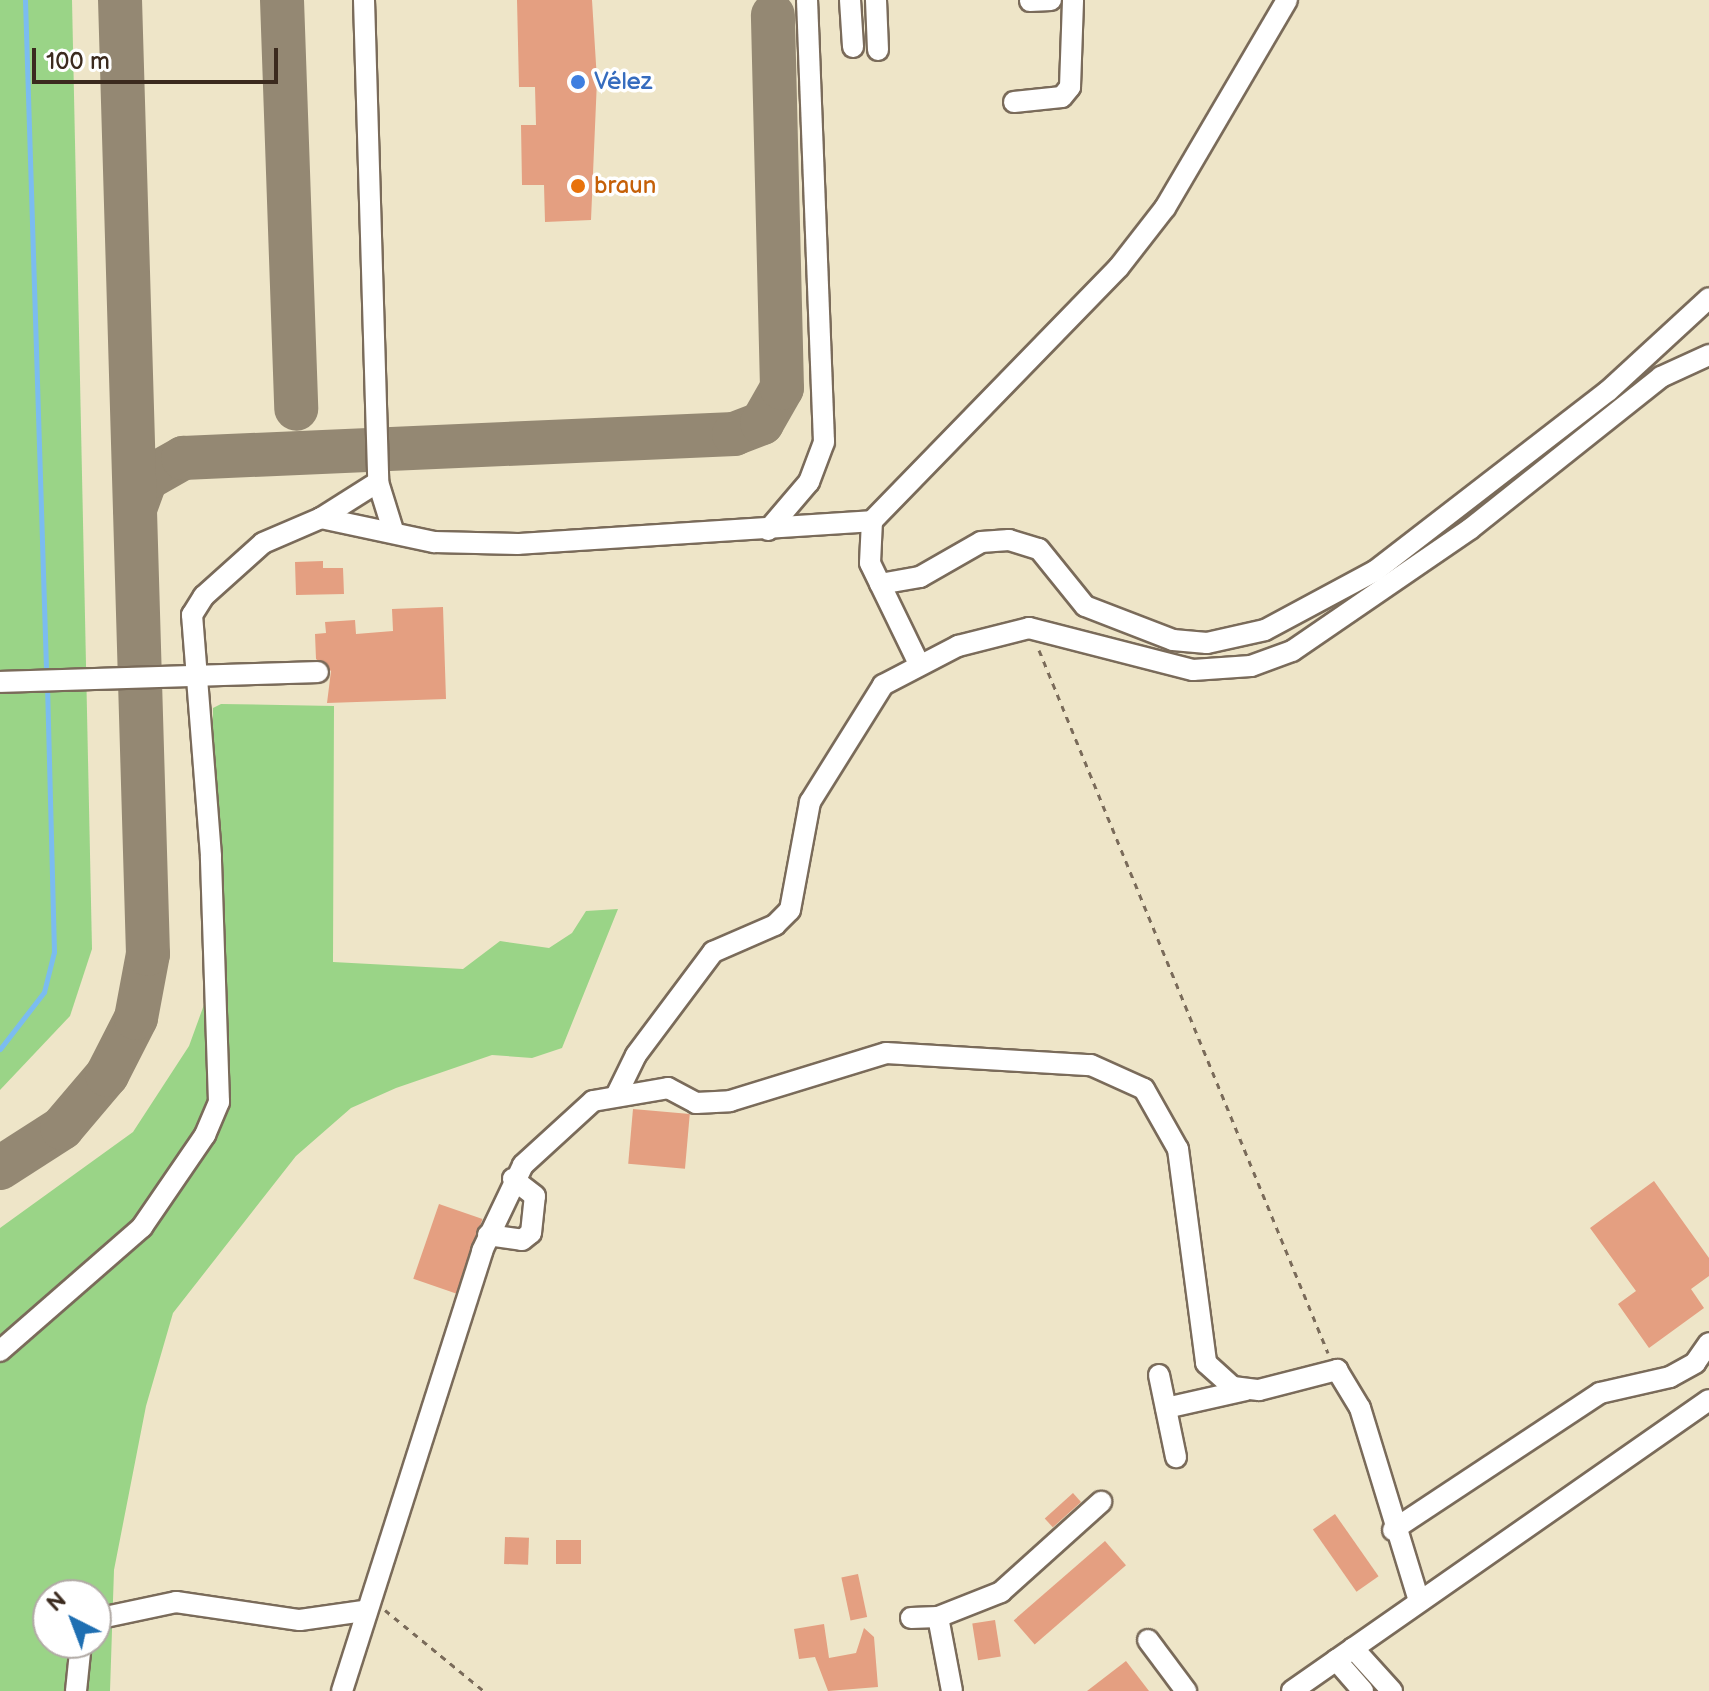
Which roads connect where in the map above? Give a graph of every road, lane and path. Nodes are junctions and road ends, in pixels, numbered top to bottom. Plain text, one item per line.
1 (364, 0) edge
2 (807, 0) edge
3 (850, 0) edge
4 (876, 0) edge
5 (1051, 0) edge
6 (1073, 0) edge
7 (1287, 0) edge
8 (1030, 1) edge
9 (853, 47) dead end
10 (878, 50) dead end
11 (1014, 102) dead end
12 (1709, 298) edge
13 (1709, 355) edge
14 (378, 482) junction
15 (321, 518) junction
16 (872, 521) junction
17 (392, 527) junction
18 (768, 530) junction
19 (880, 584) junction
20 (1029, 628) junction
21 (919, 664) junction
22 (318, 672) dead end
23 (201, 676) junction
24 (0, 682) edge
25 (617, 1094) junction
26 (513, 1179) junction
27 (488, 1235) junction
28 (1709, 1343) edge
29 (0, 1351) edge
30 (1337, 1370) junction
31 (1159, 1375) dead end
32 (1246, 1390) junction
33 (1709, 1400) edge
34 (1166, 1408) junction
35 (1176, 1457) dead end
36 (1101, 1502) dead end
37 (1393, 1530) junction
38 (1419, 1601) junction
39 (366, 1604) junction
40 (112, 1616) edge
41 (938, 1617) junction
42 (911, 1618) dead end
43 (1148, 1640) dead end
44 (1353, 1648) junction
45 (79, 1659) edge
46 (1336, 1660) junction
47 (76, 1691) edge
48 (342, 1691) edge
49 (484, 1691) edge
50 (952, 1691) edge
51 (1186, 1691) edge
52 (1292, 1691) edge
53 (1363, 1691) edge
54 (1392, 1691) edge

1 - 14 street
2 - 18 street
3 - 9 street
4 - 10 street
5 - 8 street
6 - 11 street
7 - 16 street
12 - 19 street
13 - 20 street
14 - 15 street
14 - 17 street
15 - 17 street
15 - 23 street
16 - 18 street
16 - 19 street
17 - 18 street
19 - 21 street
20 - 21 street
20 - 30 path
21 - 25 street
22 - 23 street
23 - 24 street
23 - 29 street
25 - 26 street
25 - 32 street
26 - 27 street
26 - 27 street
27 - 39 street
28 - 37 street
30 - 32 street
30 - 37 street
31 - 34 street
32 - 34 street
33 - 38 street
34 - 35 street
36 - 41 street
37 - 38 street
38 - 44 street
39 - 40 street
39 - 48 street
39 - 49 path
41 - 42 street
41 - 50 street
43 - 51 street
44 - 46 street
44 - 54 street
45 - 47 street
46 - 52 street
46 - 53 street

